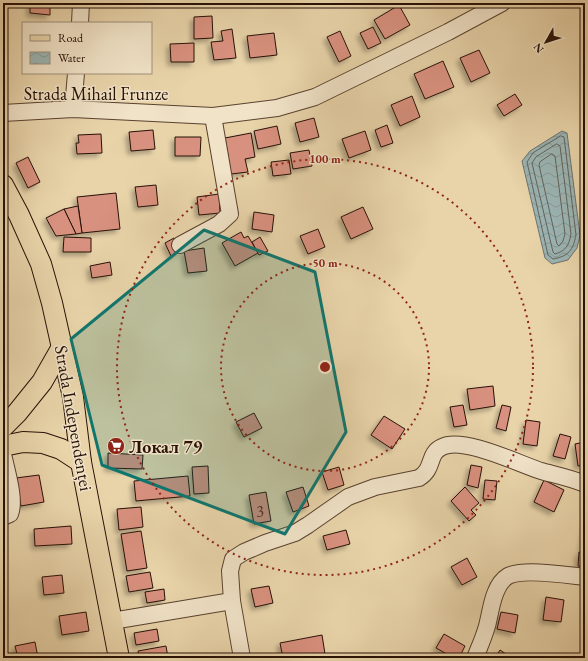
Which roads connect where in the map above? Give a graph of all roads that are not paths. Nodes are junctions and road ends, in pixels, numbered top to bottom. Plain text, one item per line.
1 (82, 3) edge
2 (502, 3) edge
3 (80, 22) edge
4 (76, 74) edge
5 (73, 109) junction
6 (3, 113) edge
7 (213, 116) junction
8 (3, 185) edge
9 (180, 245) dead end
10 (62, 347) junction
11 (3, 427) edge
12 (3, 446) edge
13 (3, 454) edge
14 (81, 462) junction
15 (585, 484) edge
16 (3, 517) edge
17 (585, 577) edge
18 (232, 601) junction
19 (112, 621) junction
20 (119, 658) edge
21 (242, 658) edge
22 (475, 658) edge

1 - 3 street
2 - 7 street, Strada Mihail Frunze
4 - 5 street
5 - 6 street, Strada Mihail Frunze
5 - 7 street, Strada Mihail Frunze
7 - 9 street
8 - 10 main road, Strada Independenței
10 - 11 main road
10 - 14 main road, Strada Independenței
12 - 14 main road
13 - 16 street
14 - 19 main road, Strada Independenței
15 - 18 street
17 - 22 street
18 - 19 street
18 - 21 street
19 - 20 main road, Strada Independenței

